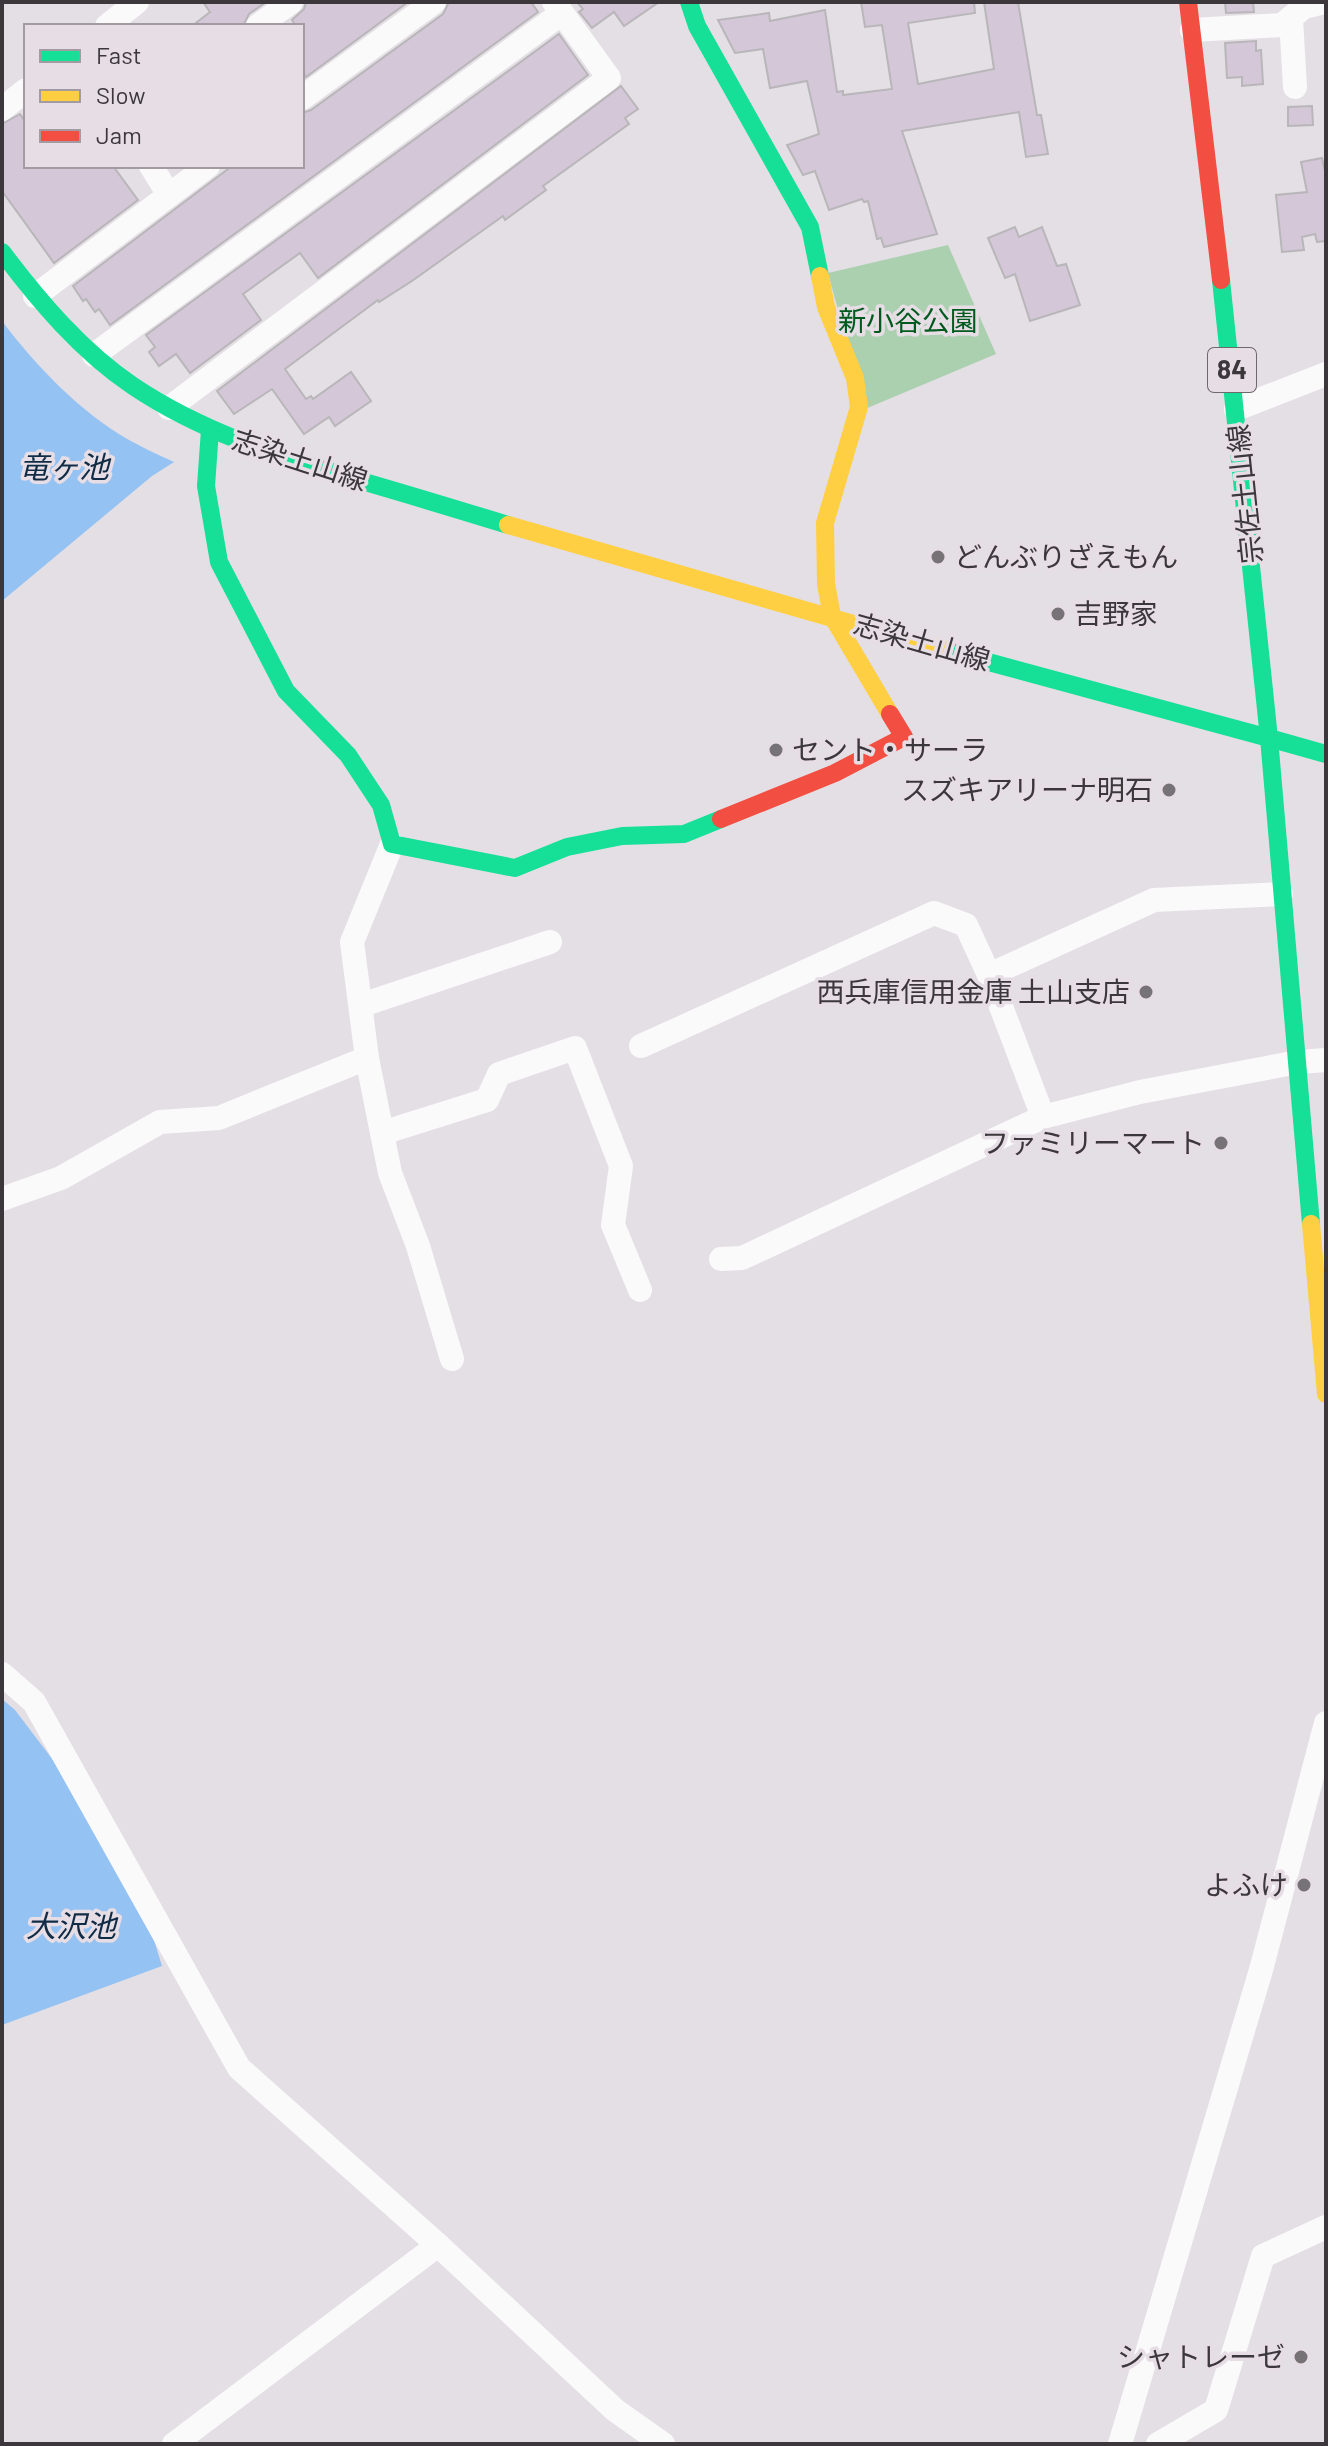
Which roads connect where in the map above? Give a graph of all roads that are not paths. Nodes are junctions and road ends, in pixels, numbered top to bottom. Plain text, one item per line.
1 (137, 2) edge
2 (291, 2) edge
3 (434, 2) edge
4 (689, 2) edge
5 (1188, 2) edge
6 (1306, 7) edge
7 (558, 8) edge
8 (110, 24) edge
9 (261, 24) edge
10 (1192, 30) junction
11 (1295, 87) dead end
12 (24, 92) edge
13 (304, 97) edge
14 (2, 109) edge
15 (152, 168) edge
16 (205, 168) edge
17 (169, 195) junction
18 (3, 255) edge
19 (35, 296) junction
20 (94, 355) junction
21 (1326, 374) edge
22 (169, 408) junction
23 (1236, 409) junction
24 (210, 430) junction
25 (832, 616) junction
26 (1269, 738) junction
27 (1326, 754) edge
28 (392, 844) junction
29 (1281, 894) junction
30 (550, 942) dead end
31 (989, 975) junction
32 (362, 1005) junction
33 (641, 1046) dead end
34 (367, 1058) junction
35 (1326, 1060) edge
36 (1298, 1062) junction
37 (1043, 1117) junction
38 (382, 1133) junction
39 (2, 1199) edge
40 (721, 1259) dead end
41 (640, 1290) dead end
42 (452, 1359) dead end
43 (1326, 1394) edge
44 (2, 1674) edge
45 (1326, 1723) edge
46 (1326, 2227) edge
47 (438, 2245) junction
48 (174, 2444) edge
49 (663, 2444) edge
50 (1120, 2444) edge
51 (1158, 2444) edge

1 - 8 street
2 - 9 street
3 - 13 street
4 - 25 main road
5 - 10 main road, 宗佐土山線 / 84
6 - 10 street
6 - 11 street
7 - 20 street
7 - 22 street
10 - 23 main road, 宗佐土山線 / 84
12 - 14 street
15 - 17 street
16 - 17 street
17 - 19 street
18 - 19 main road, 志染土山線
19 - 20 main road, 志染土山線
20 - 22 main road, 志染土山線
21 - 23 street
22 - 24 main road, 志染土山線
23 - 26 main road, 宗佐土山線 / 84
24 - 25 main road, 志染土山線
24 - 28 main road
25 - 26 main road, 志染土山線
25 - 28 main road
26 - 27 main road
26 - 29 main road
28 - 32 street
29 - 31 street
29 - 36 main road
30 - 32 street
31 - 33 street
31 - 37 street
32 - 34 street
34 - 38 street
34 - 39 street
35 - 36 street
36 - 37 street
36 - 43 main road
37 - 40 street
38 - 41 street
38 - 42 street
44 - 47 street
45 - 50 street
46 - 51 street
47 - 48 street
47 - 49 street

